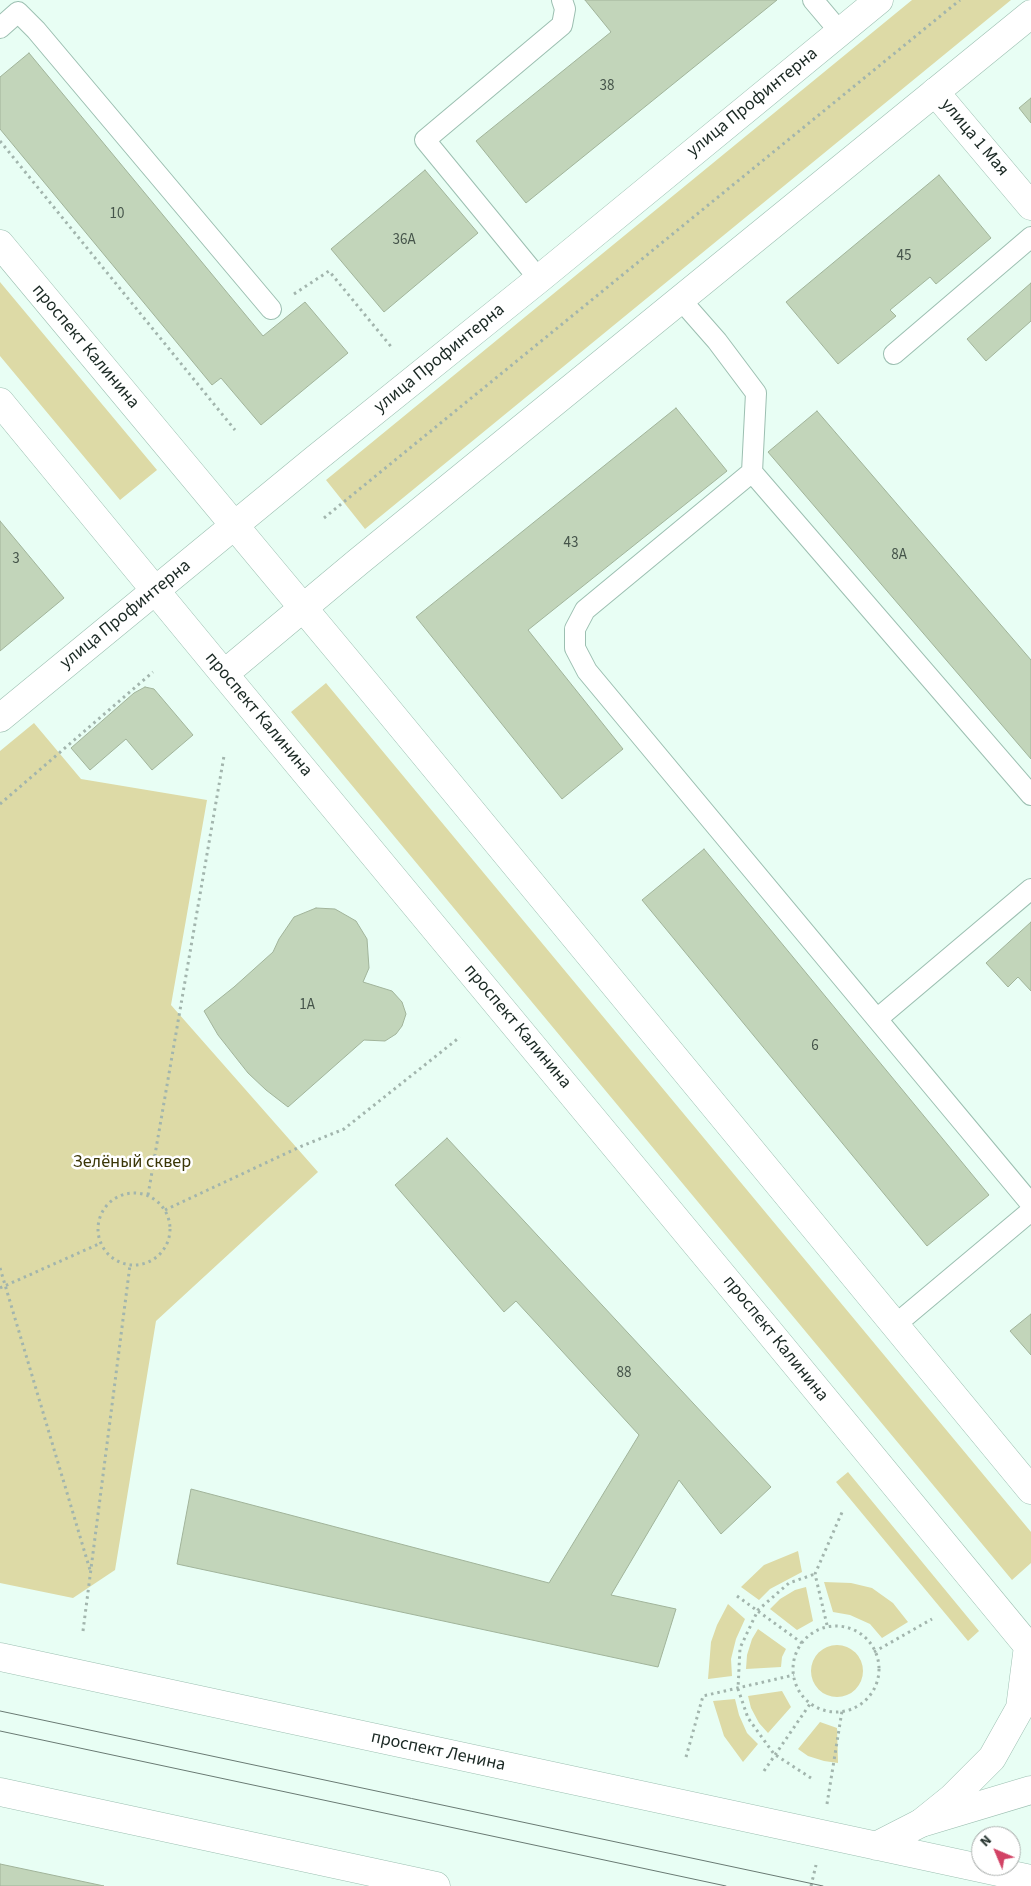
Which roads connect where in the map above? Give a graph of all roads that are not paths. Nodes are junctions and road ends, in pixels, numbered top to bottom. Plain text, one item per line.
1 (562, 0) edge
2 (813, 0) edge
3 (879, 0) edge
4 (19, 6) edge
5 (1031, 14) edge
6 (0, 28) edge
7 (840, 32) junction
8 (936, 92) junction
9 (1031, 206) edge
10 (1031, 237) edge
11 (0, 244) edge
12 (539, 279) junction
13 (681, 300) junction
14 (271, 309) road end
15 (894, 354) dead end
16 (0, 402) edge
17 (752, 472) junction
18 (234, 526) junction
19 (155, 591) junction
20 (303, 609) junction
21 (224, 674) junction
22 (0, 718) edge
23 (1031, 795) edge
24 (1031, 889) edge
25 (877, 1019) junction
26 (1031, 1204) edge
27 (1031, 1211) edge
28 (895, 1325) junction
29 (1031, 1490) edge
30 (1030, 1648) edge
31 (0, 1657) edge
32 (1031, 1790) edge
33 (0, 1792) edge
34 (921, 1823) junction
35 (876, 1846) junction
36 (1031, 1879) edge
37 (436, 1886) edge

1 - 12 lane
2 - 7 lane
3 - 7 main road, улица Профинтерна
4 - 6 lane
4 - 14 lane
5 - 8 main road
7 - 12 main road, улица Профинтерна
8 - 9 main road, улица 1 Мая
8 - 13 main road
10 - 15 lane
11 - 18 main road, проспект Калинина
12 - 18 main road, улица Профинтерна
13 - 17 lane
13 - 20 main road
16 - 19 main road, проспект Калинина
17 - 23 lane
17 - 25 lane
18 - 19 main road, улица Профинтерна
18 - 20 main road, проспект Калинина
19 - 21 main road, проспект Калинина
19 - 22 main road, улица Профинтерна
20 - 21 main road
20 - 28 main road, проспект Калинина
21 - 30 main road, проспект Калинина
24 - 25 lane
25 - 26 lane
27 - 28 lane
28 - 29 main road, проспект Калинина
30 - 34 main road
31 - 35 main road, проспект Ленина
32 - 34 main road
33 - 37 main road
34 - 35 main road
35 - 36 main road, проспект Ленина

